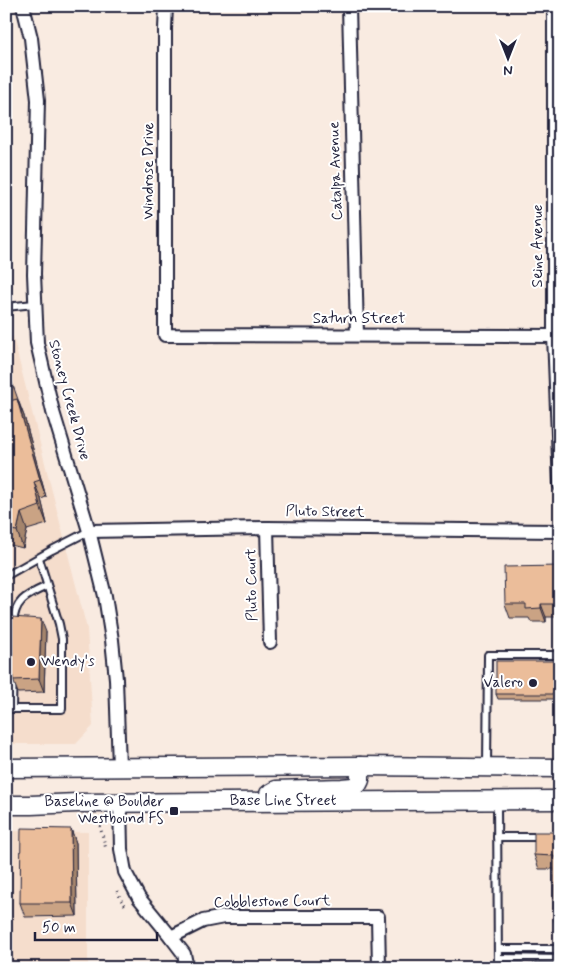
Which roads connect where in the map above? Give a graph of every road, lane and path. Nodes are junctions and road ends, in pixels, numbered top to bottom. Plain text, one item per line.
1 (23, 6) edge
2 (166, 6) edge
3 (349, 6) edge
4 (554, 6) edge
5 (34, 304) junction
6 (6, 307) edge
7 (164, 335) joint
8 (357, 335) junction
9 (554, 336) junction
10 (560, 485) edge
11 (268, 528) junction
12 (89, 531) junction
13 (560, 532) edge
14 (39, 558) junction
15 (6, 576) edge
16 (47, 586) junction
17 (13, 636) edge
18 (270, 642) dead end
19 (13, 654) edge
20 (560, 655) edge
21 (9, 708) edge
22 (360, 766) junction
23 (119, 767) junction
24 (487, 767) junction
25 (6, 768) edge
26 (560, 768) edge
27 (497, 800) junction
28 (560, 800) edge
29 (120, 802) junction
30 (255, 802) junction
31 (6, 805) edge
32 (497, 837) junction
33 (551, 838) edge
34 (171, 937) junction
35 (498, 949) junction
36 (560, 949) edge
37 (498, 958) junction
38 (560, 959) edge
39 (187, 968) edge
40 (379, 968) edge
41 (498, 968) edge

1 - 5 street, Stoney Creek Drive
2 - 7 street, Windrose Drive
3 - 8 street, Catalpa Avenue
4 - 9 street, Seine Avenue
5 - 6 lane
5 - 12 street, Stoney Creek Drive
7 - 8 street, Saturn Street
8 - 9 street, Saturn Street
9 - 10 street, Seine Avenue
11 - 12 street, Pluto Street
11 - 13 street, Pluto Street
11 - 18 street, Pluto Court
12 - 14 lane
12 - 23 street, Stoney Creek Drive
14 - 15 lane
14 - 16 lane
16 - 17 lane
16 - 21 lane
19 - 21 lane
20 - 24 lane
22 - 23 main road
22 - 24 main road
22 - 30 main road
23 - 25 main road
24 - 26 main road
27 - 28 main road, Base Line Street
27 - 30 main road, Base Line Street
27 - 32 lane
29 - 30 main road, Base Line Street
29 - 31 main road, Base Line Street
29 - 34 street
32 - 33 lane
32 - 35 lane
34 - 39 street
34 - 40 street, Cobblestone Court
35 - 36 lane
35 - 37 lane
37 - 38 lane
37 - 41 lane

